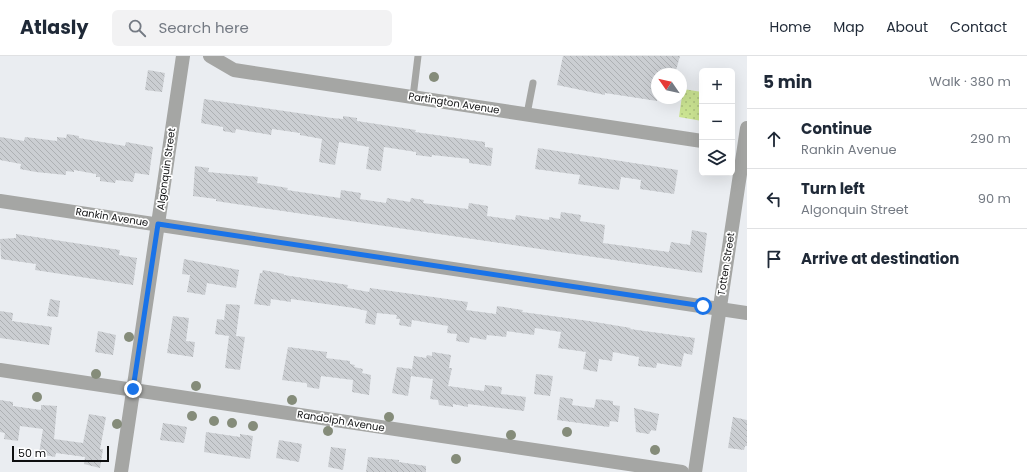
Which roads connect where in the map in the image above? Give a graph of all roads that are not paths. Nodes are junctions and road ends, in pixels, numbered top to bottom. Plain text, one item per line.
1 (183, 56) edge
2 (210, 56) edge
3 (418, 56) edge
4 (533, 83) dead end
5 (413, 97) junction
6 (527, 114) junction
7 (747, 128) edge
8 (699, 141) edge
9 (741, 147) edge
10 (0, 200) edge
11 (158, 224) junction
12 (720, 309) junction
13 (747, 313) edge
14 (0, 370) edge
15 (133, 389) junction
16 (121, 472) edge
17 (682, 472) edge
18 (695, 472) edge

1 - 11 street, Algonquin Street
2 - 5 street, Partington Avenue
3 - 5 lane
4 - 6 lane
5 - 6 street, Partington Avenue
6 - 8 street, Partington Avenue
7 - 9 street, Totten Street
9 - 12 street, Totten Street
10 - 11 street, Rankin Avenue
11 - 12 street, Rankin Avenue
11 - 15 street, Algonquin Street
12 - 13 street, Rankin Avenue
12 - 18 street, Totten Street
14 - 15 street, Randolph Avenue
15 - 16 street, Algonquin Street
15 - 17 street, Randolph Avenue

